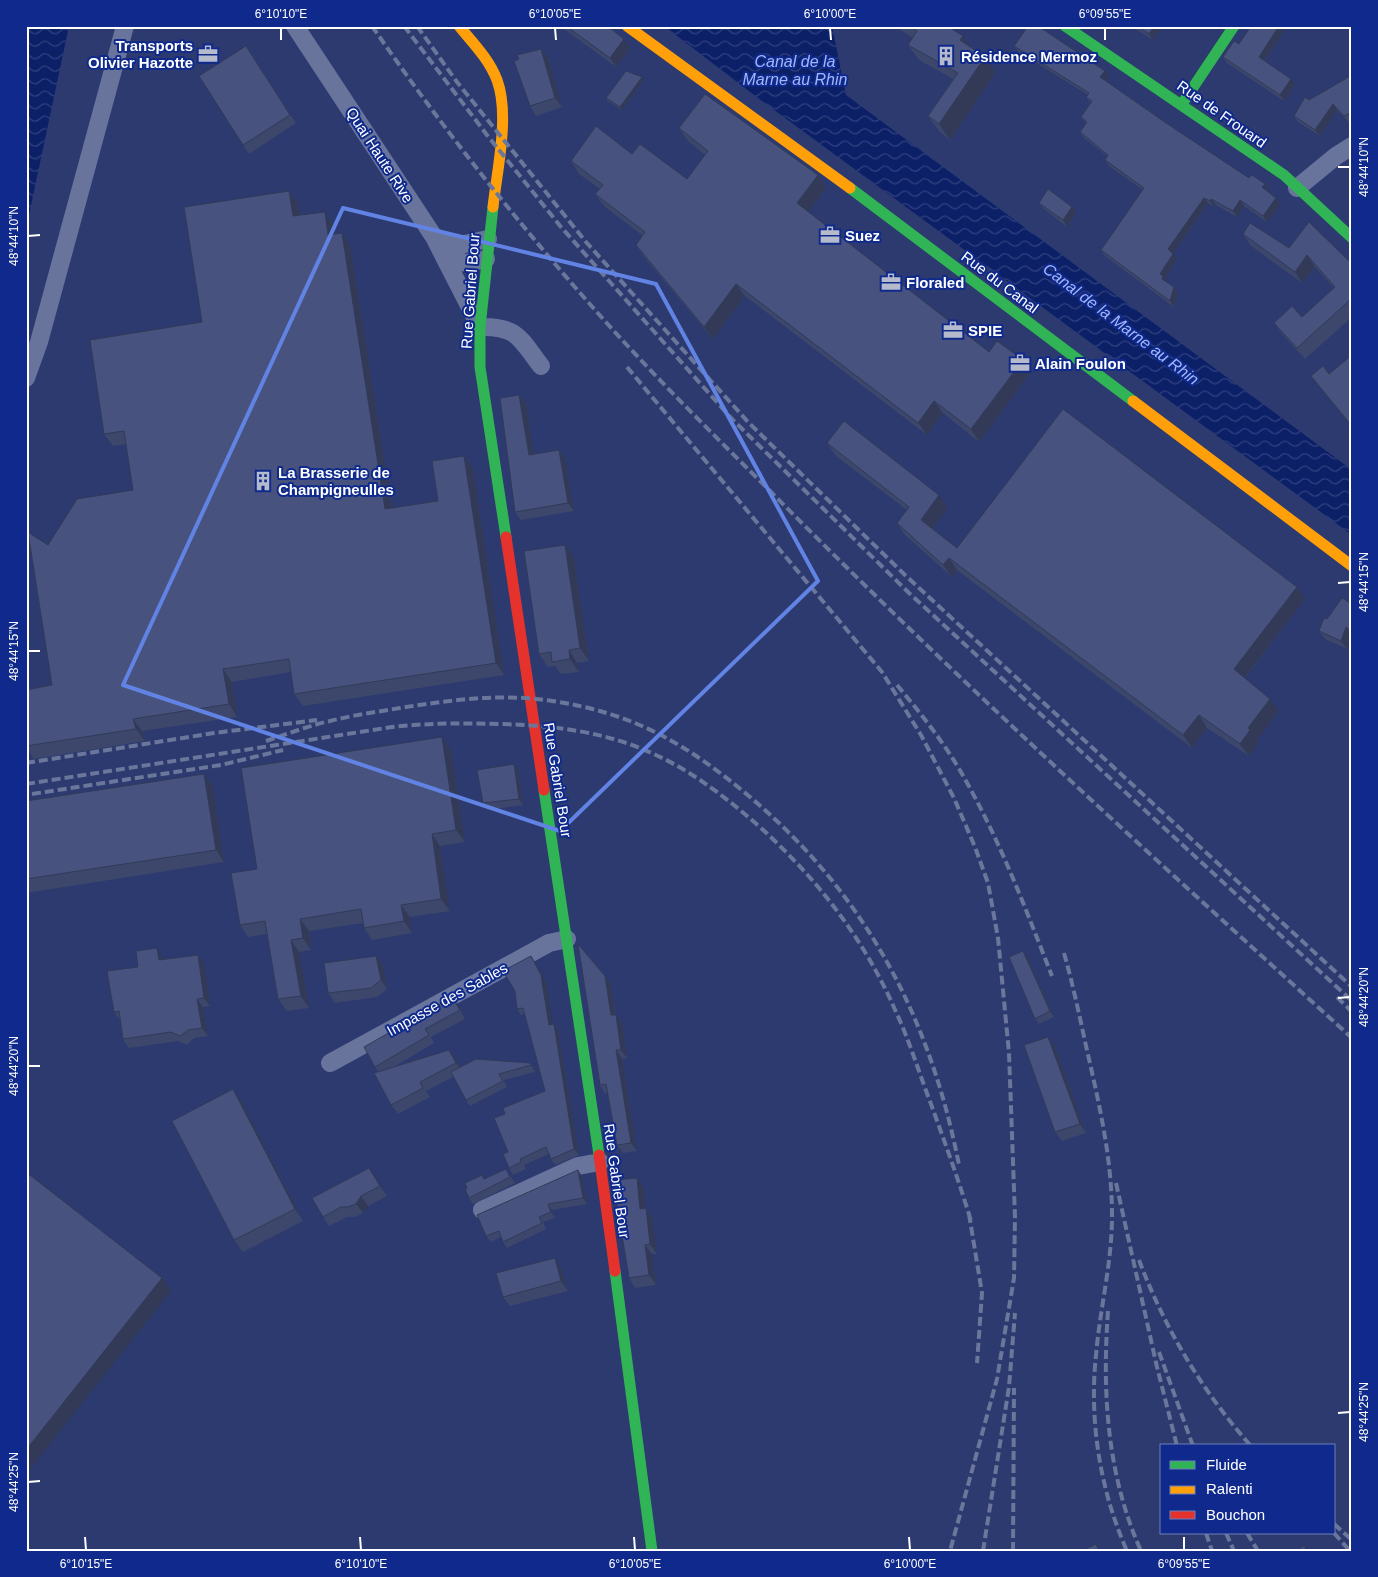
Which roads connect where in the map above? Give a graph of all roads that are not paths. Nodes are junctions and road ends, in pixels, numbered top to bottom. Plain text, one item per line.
1 (125, 26) edge
2 (295, 26) edge
3 (459, 26) edge
4 (627, 26) edge
5 (1064, 26) edge
6 (1086, 26) edge
7 (1234, 26) edge
8 (1110, 42) dead end
9 (1183, 96) junction
10 (1201, 104) dead end
11 (1352, 146) edge
12 (1301, 180) junction
13 (1352, 222) edge
14 (434, 237) junction
15 (1352, 238) edge
16 (488, 239) junction
17 (445, 259) junction
18 (486, 259) junction
19 (480, 327) junction
20 (541, 366) dead end
21 (26, 378) edge
22 (1352, 566) edge
23 (567, 939) junction
24 (330, 1063) dead end
25 (600, 1162) junction
26 (482, 1210) dead end
27 (652, 1551) edge

1 - 21 street
2 - 14 street, Quai Haute Rive
3 - 16 main road, Rue Gabriel Bour
4 - 22 main road, Rue du Canal
5 - 9 main road, Rue de Frouard
6 - 8 main road
7 - 9 main road
9 - 10 main road, Rue de Frouard
9 - 12 main road, Rue de Frouard
11 - 12 street
12 - 13 main road, Rue de Frouard
12 - 15 main road, Rue de Frouard
14 - 16 street
14 - 17 street, Quai Haute Rive
16 - 18 main road, Rue Gabriel Bour
17 - 18 street
17 - 19 street, Quai Haute Rive
18 - 19 main road, Rue Gabriel Bour
19 - 20 street
19 - 23 main road, Rue Gabriel Bour
23 - 24 street, Impasse des Sables
23 - 25 main road, Rue Gabriel Bour
25 - 26 street
25 - 27 main road, Rue Gabriel Bour

